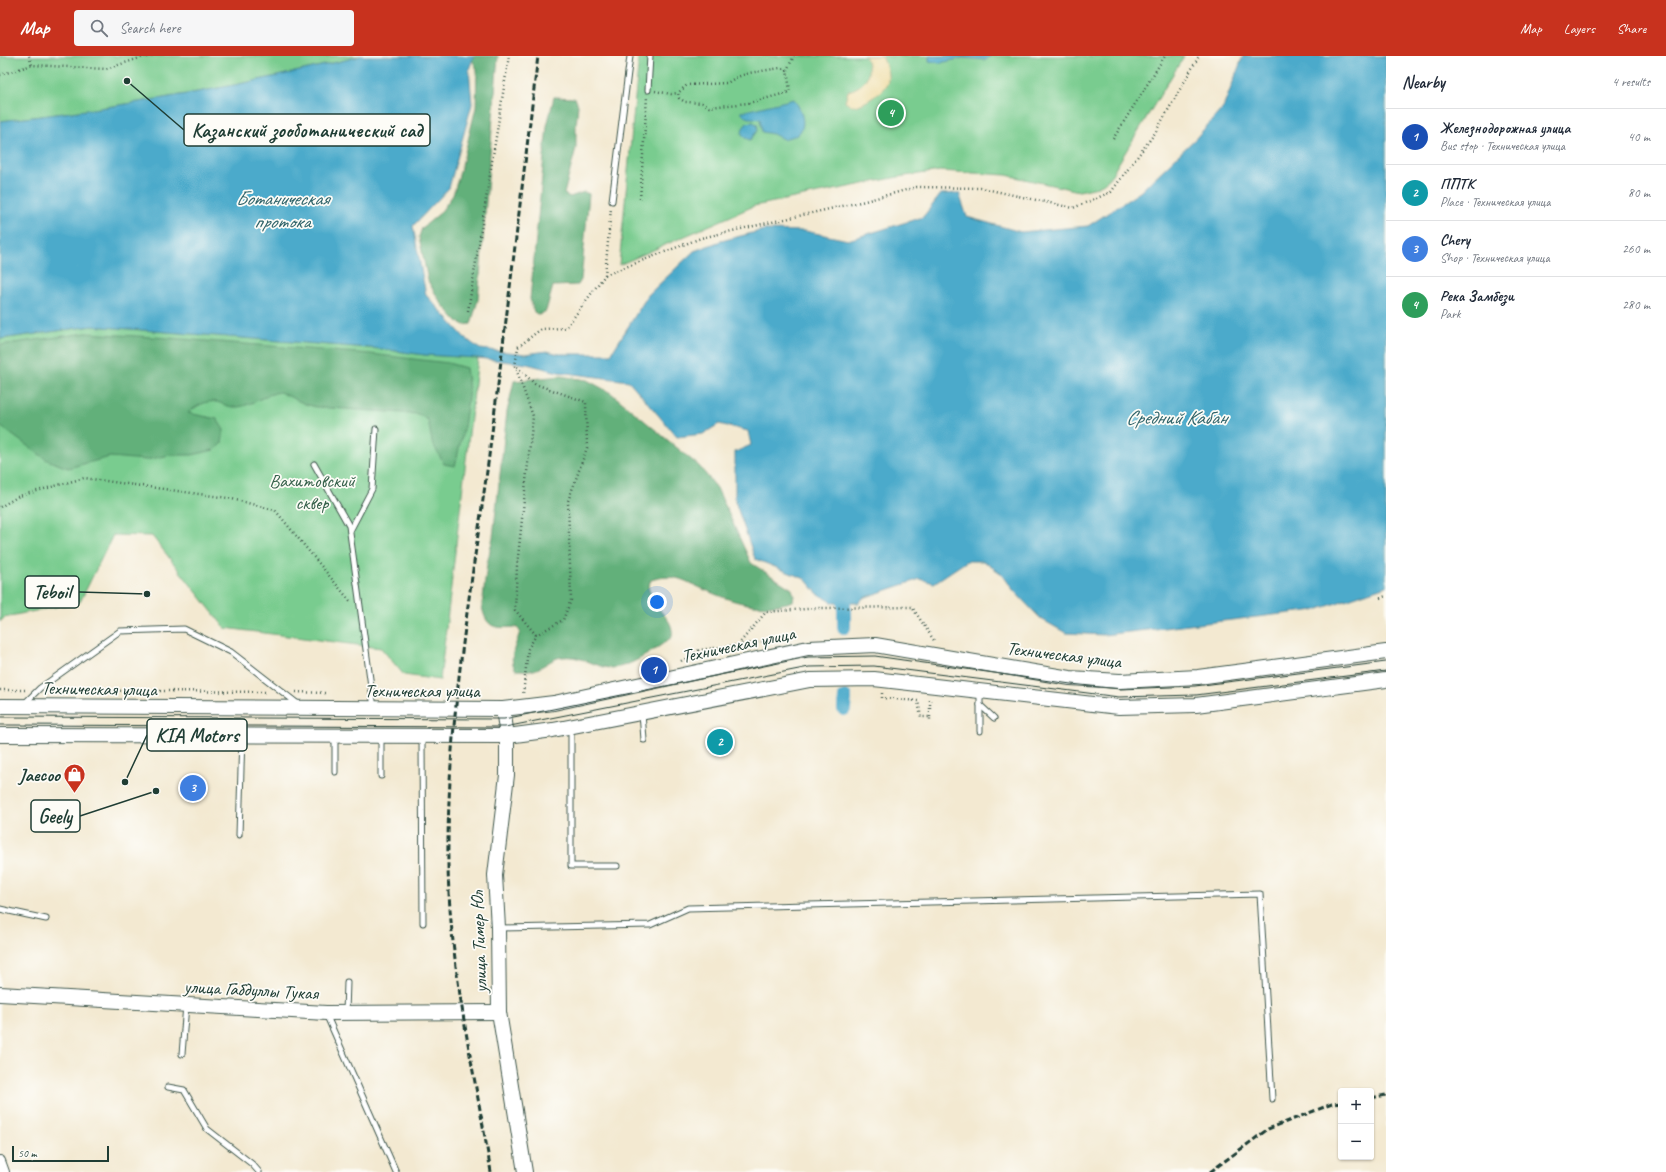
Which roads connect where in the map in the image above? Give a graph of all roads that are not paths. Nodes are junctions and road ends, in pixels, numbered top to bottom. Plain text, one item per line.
1 (630, 56) edge
2 (650, 56) edge
3 (648, 90) road end
4 (612, 201) road end
5 (376, 429) dead end
6 (314, 464) dead end
7 (350, 531) junction
8 (1386, 652) edge
9 (1386, 680) edge
10 (980, 698) junction
11 (0, 706) edge
12 (22, 706) junction
13 (305, 709) junction
14 (374, 709) junction
15 (503, 709) junction
16 (642, 712) junction
17 (994, 718) dead end
18 (571, 726) junction
19 (980, 731) dead end
20 (0, 735) edge
21 (242, 735) junction
22 (335, 736) junction
23 (381, 736) junction
24 (507, 736) junction
25 (422, 737) junction
26 (644, 740) dead end
27 (335, 772) dead end
28 (381, 776) dead end
29 (239, 835) dead end
30 (617, 866) dead end
31 (0, 909) edge
32 (46, 919) dead end
33 (423, 923) dead end
34 (498, 928) junction
35 (347, 982) dead end
36 (0, 994) edge
37 (186, 1005) junction
38 (499, 1012) junction
39 (326, 1013) junction
40 (346, 1013) junction
41 (182, 1054) dead end
42 (168, 1087) dead end
43 (1272, 1099) dead end
44 (0, 1161) edge
45 (394, 1171) edge
46 (4, 1172) edge
47 (259, 1172) edge
48 (525, 1172) edge

1 - 4 lane
2 - 3 lane
5 - 7 lane
6 - 7 lane
7 - 14 lane
8 - 15 main road, Техническая улица
9 - 10 main road
10 - 16 main road
10 - 17 lane
10 - 19 lane
11 - 12 main road, Техническая улица
12 - 13 main road, Техническая улица
12 - 13 lane
13 - 14 main road, Техническая улица
14 - 15 main road, Техническая улица
15 - 24 main road, улица Тимер Юл
16 - 18 main road
16 - 26 lane
18 - 24 main road
18 - 30 lane
20 - 21 main road
21 - 22 main road
21 - 29 lane
22 - 23 main road
22 - 27 lane
23 - 25 main road
23 - 28 lane
24 - 25 main road
24 - 34 main road, улица Тимер Юл
25 - 33 lane
31 - 32 lane
34 - 38 main road, улица Тимер Юл
34 - 43 lane
35 - 40 lane
36 - 37 main road, улица Габдуллы Тукая
37 - 39 main road, улица Габдуллы Тукая
37 - 41 lane
38 - 40 main road, улица Габдуллы Тукая
38 - 48 main road, улица Тимер Юл
39 - 40 main road, улица Габдуллы Тукая
39 - 45 lane
42 - 47 lane
44 - 46 street

